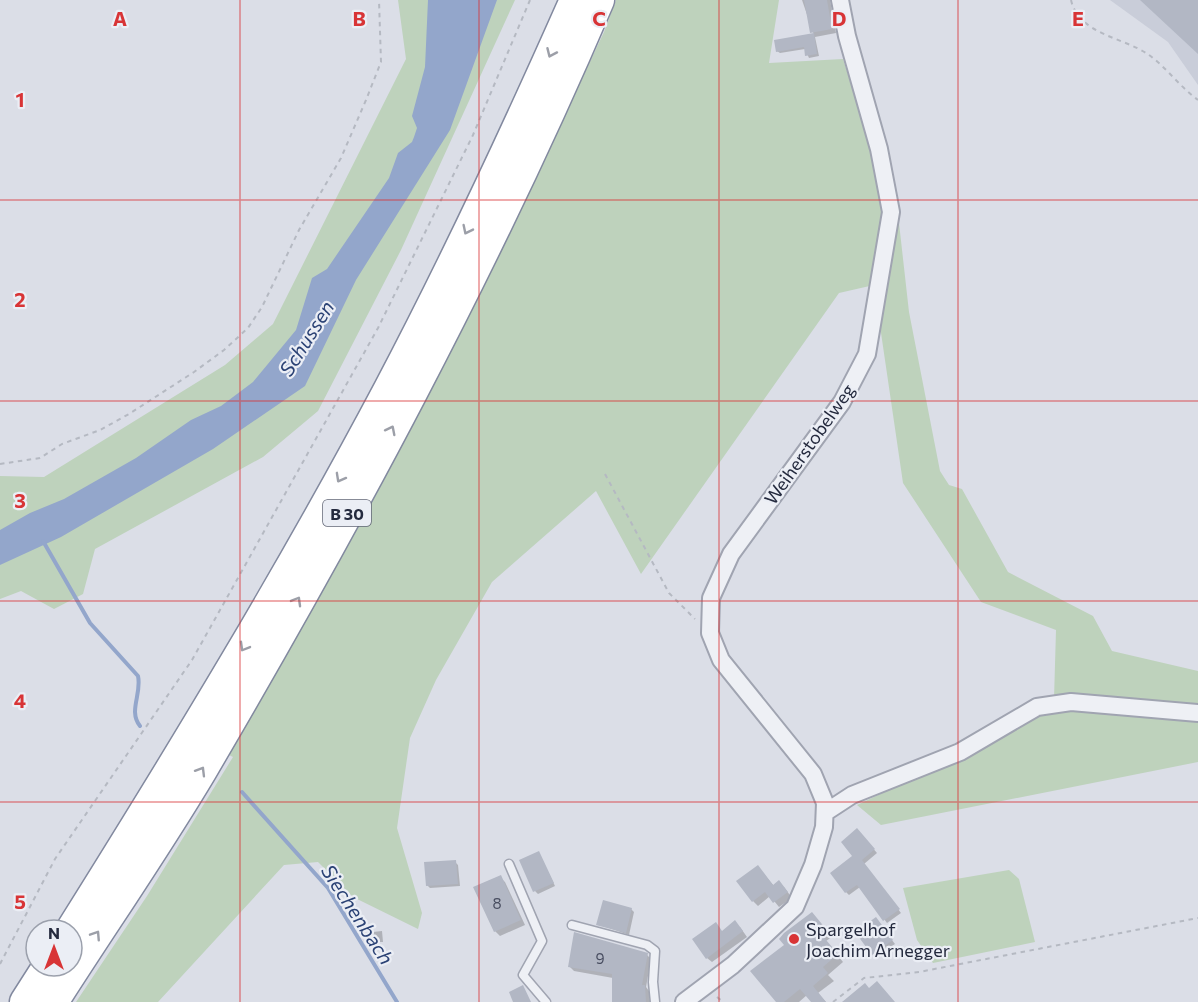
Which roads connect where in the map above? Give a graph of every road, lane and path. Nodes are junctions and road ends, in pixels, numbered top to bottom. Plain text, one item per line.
1 (378, 0) edge
2 (530, 0) edge
3 (574, 0) edge
4 (599, 0) edge
5 (840, 0) edge
6 (1071, 0) edge
7 (1198, 100) edge
8 (0, 464) edge
9 (605, 474) dead end
10 (711, 633) junction
11 (1198, 713) edge
12 (826, 812) junction
13 (509, 864) dead end
14 (78, 918) edge
15 (1198, 918) edge
16 (572, 925) dead end
17 (0, 964) edge
18 (40, 978) edge
19 (25, 1002) edge
20 (53, 1002) edge
21 (546, 1002) edge
22 (655, 1002) edge
23 (684, 1002) edge
24 (832, 1002) edge

1 - 8 path
2 - 17 path
3 -> 14 highway, B 30
20 -> 4 highway, B 30
5 - 10 street, Weiherstobelweg
6 - 7 path
9 - 10 path
10 - 12 street, Weiherstobelweg
11 - 12 street
12 - 23 street, Weiherstobelweg
13 - 21 lane
15 - 24 path
16 - 22 lane
18 - 19 highway

